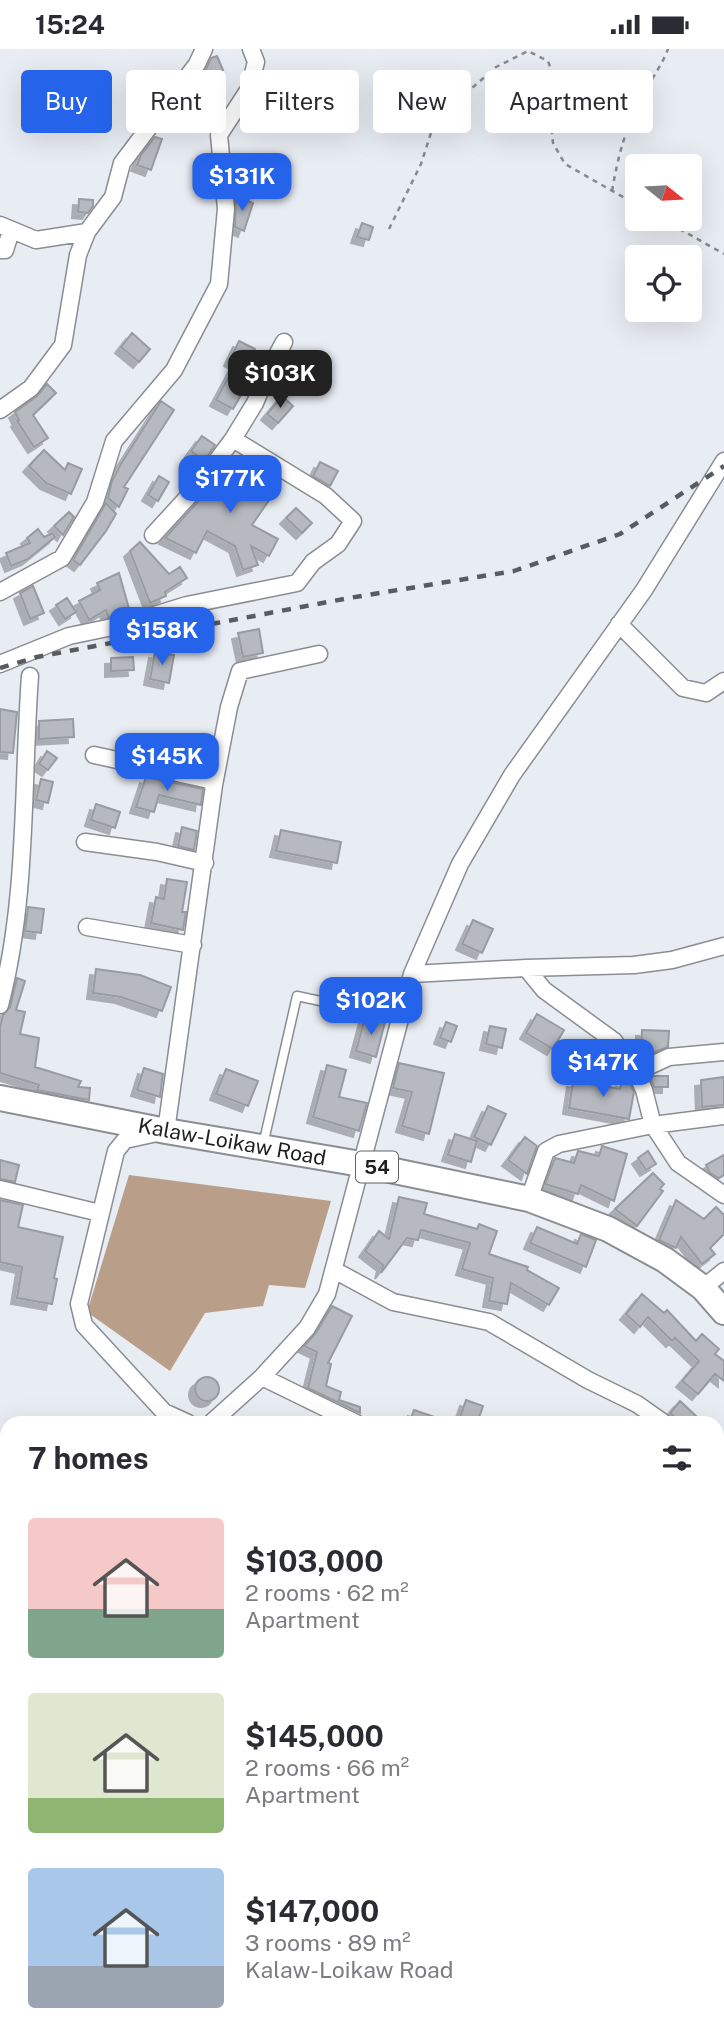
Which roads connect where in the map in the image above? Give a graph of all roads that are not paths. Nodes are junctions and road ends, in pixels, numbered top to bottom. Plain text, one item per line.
1 (204, 49) edge
2 (251, 49) edge
3 (6, 228) edge
4 (87, 232) junction
5 (0, 250) edge
6 (284, 342) dead end
7 (0, 410) edge
8 (233, 439) junction
9 (724, 461) edge
10 (153, 535) dead end
11 (0, 592) edge
12 (620, 624) junction
13 (319, 654) dead end
14 (0, 664) edge
15 (30, 676) dead end
16 (724, 681) edge
17 (94, 755) dead end
18 (214, 785) junction
19 (85, 842) dead end
20 (205, 863) junction
21 (87, 927) dead end
22 (193, 946) junction
23 (724, 946) edge
24 (526, 968) junction
25 (412, 974) junction
26 (0, 1005) edge
27 (353, 1009) dead end
28 (724, 1052) edge
29 (636, 1072) junction
30 (0, 1098) edge
31 (724, 1116) edge
32 (653, 1125) junction
33 (166, 1131) junction
34 (262, 1147) junction
35 (361, 1164) junction
36 (0, 1189) edge
37 (724, 1195) edge
38 (529, 1199) junction
39 (100, 1213) junction
40 (334, 1270) junction
41 (724, 1271) edge
42 (703, 1288) junction
43 (724, 1312) edge
44 (262, 1377) junction
45 (173, 1416) edge
46 (219, 1416) edge
47 (342, 1416) edge
48 (654, 1416) edge

1 - 4 street
2 - 11 street
3 - 4 street
3 - 5 street
4 - 7 street
6 - 8 street
8 - 10 street
8 - 14 street
9 - 12 street
12 - 16 street
12 - 25 street
13 - 18 street
15 - 26 street
17 - 18 street
18 - 20 street
19 - 20 street
20 - 22 street
21 - 22 street
22 - 33 street
23 - 24 street
24 - 25 street
24 - 29 street
25 - 35 street
27 - 34 lane
28 - 29 street
29 - 32 street
30 - 33 main road, Kalaw-Loikaw Road / 54
31 - 32 street
32 - 37 street
32 - 38 street
33 - 34 main road, Kalaw-Loikaw Road / 54
33 - 39 street
34 - 35 main road, Kalaw-Loikaw Road / 54
35 - 38 main road, Kalaw-Loikaw Road / 54
35 - 40 street
36 - 39 street
38 - 42 main road, Kalaw-Loikaw Road / 54
39 - 45 street
40 - 44 street
40 - 48 street
41 - 42 street
42 - 43 main road, Kalaw-Loikaw Road / 54
44 - 46 street
44 - 47 street

